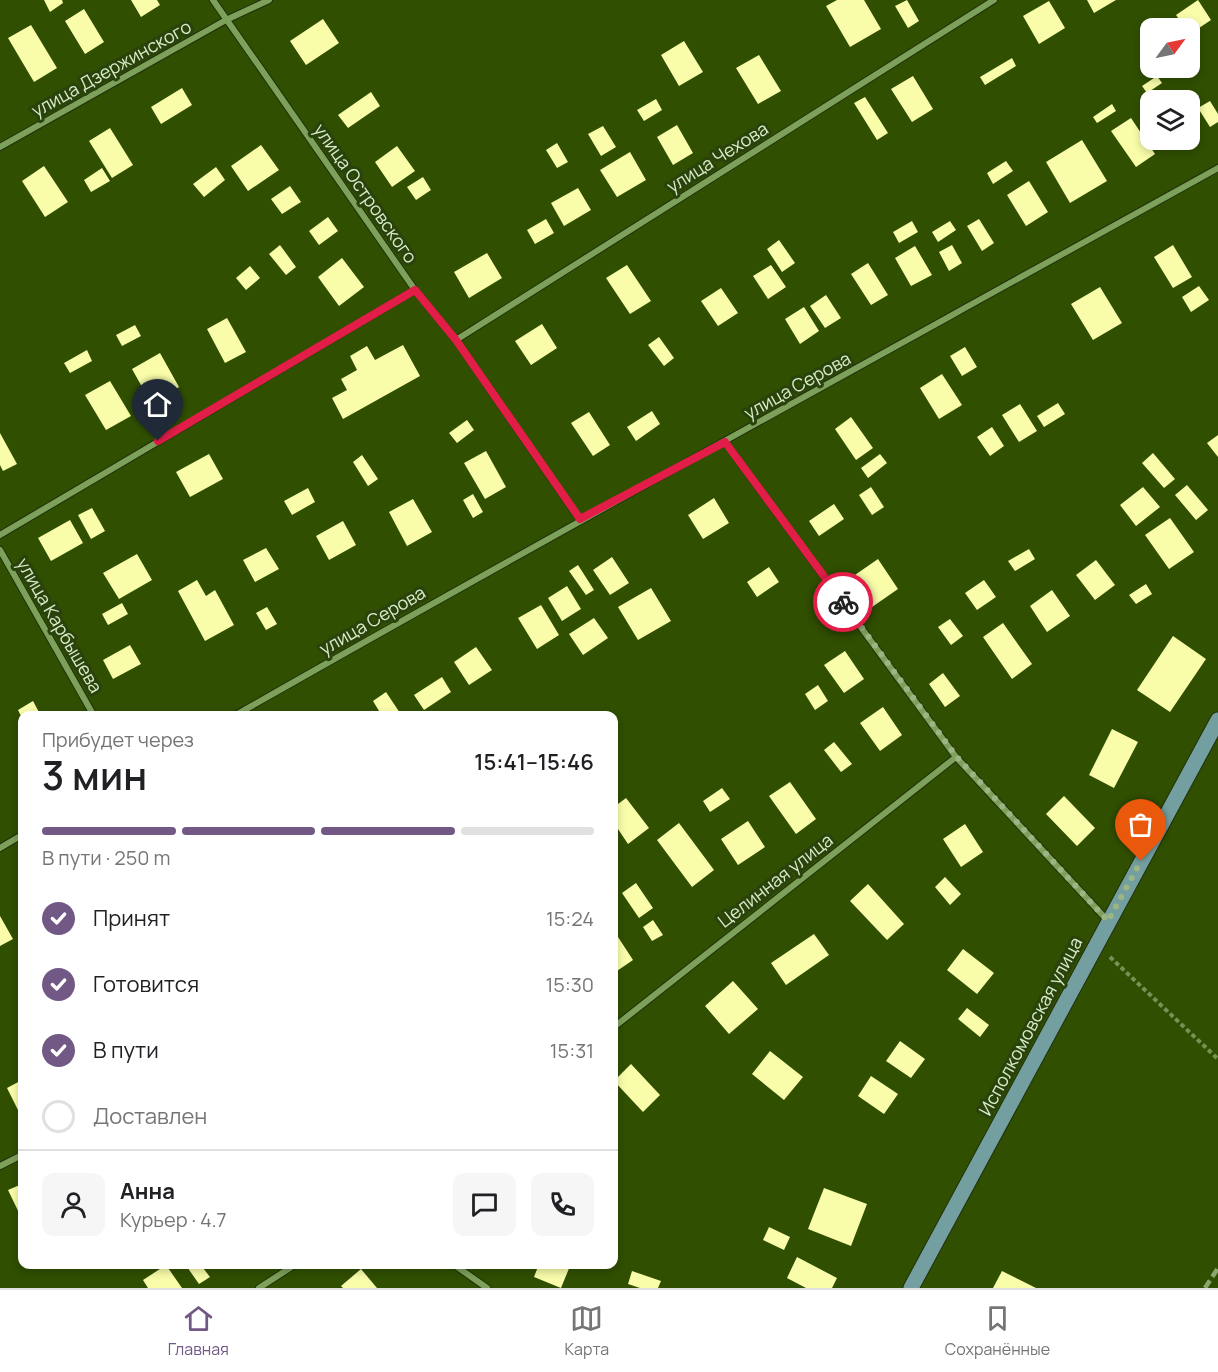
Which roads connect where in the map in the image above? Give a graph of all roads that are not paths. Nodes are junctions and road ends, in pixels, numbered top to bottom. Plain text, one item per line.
1 (213, 0) edge
2 (269, 0) edge
3 (994, 0) edge
4 (226, 20) junction
5 (0, 147) edge
6 (1218, 168) edge
7 (415, 290) junction
8 (456, 340) junction
9 (725, 442) junction
10 (580, 519) junction
11 (0, 535) edge
12 (0, 550) edge
13 (91, 711) edge
14 (243, 711) edge
15 (1218, 720) edge
16 (956, 756) junction
17 (18, 837) edge
18 (0, 848) edge
19 (1108, 921) junction
20 (618, 1024) edge
21 (18, 1157) edge
22 (0, 1166) edge
23 (288, 1269) edge
24 (460, 1269) edge
25 (259, 1288) edge
26 (487, 1288) edge
27 (912, 1288) edge

1 - 4 street, улица Островского
2 - 4 street, улица Дзержинского
3 - 8 street, улица Чехова
4 - 5 street, улица Дзержинского
4 - 7 street, улица Островского
6 - 9 street, улица Серова
7 - 8 street, улица Островского
7 - 11 street
8 - 10 street, улица Островского
9 - 10 street, улица Серова
9 - 16 street
10 - 14 street, улица Серова
12 - 13 street, улица Карбышева
15 - 19 main road, Исполкомовская улица
16 - 19 street
16 - 20 street, Целинная улица
17 - 18 street
19 - 27 main road, Исполкомовская улица
21 - 22 street
23 - 25 street
24 - 26 street

